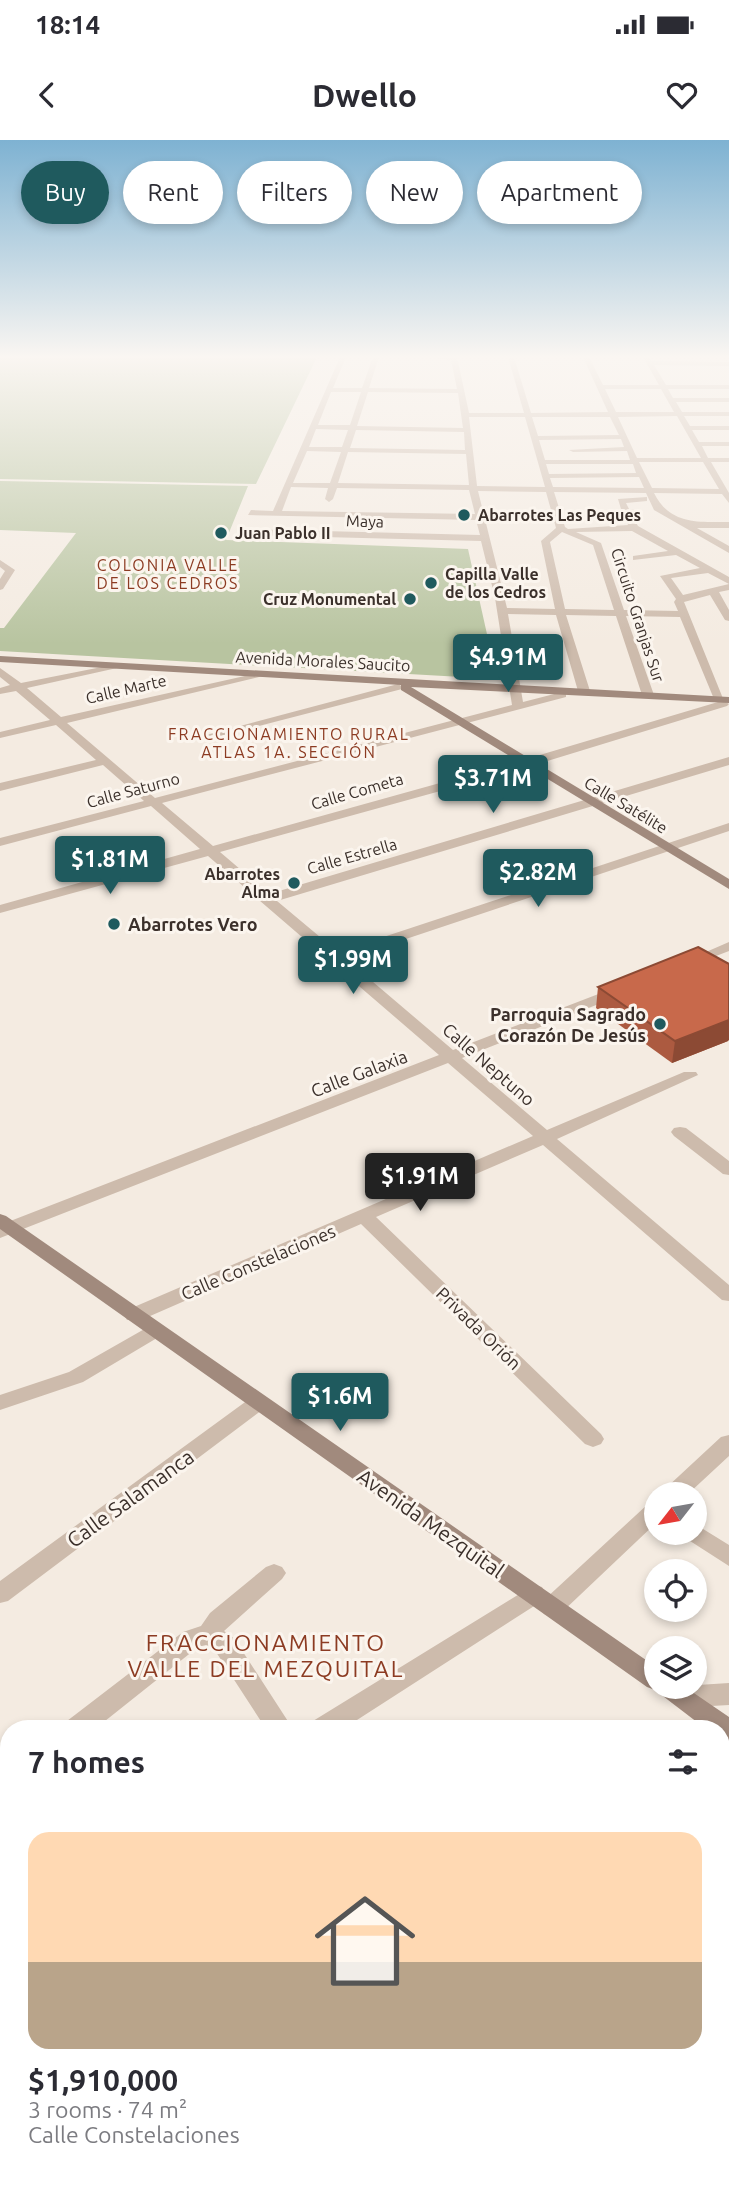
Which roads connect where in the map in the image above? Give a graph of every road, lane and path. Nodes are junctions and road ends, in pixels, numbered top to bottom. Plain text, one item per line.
1 (469, 452) edge
2 (302, 453) edge
3 (343, 453) edge
4 (539, 453) edge
5 (632, 453) edge
6 (702, 453) edge
7 (707, 460) junction
8 (729, 460) edge
9 (635, 461) junction
10 (542, 462) junction
11 (642, 475) junction
12 (546, 476) junction
13 (289, 485) junction
14 (332, 486) junction
15 (473, 488) junction
16 (550, 490) junction
17 (651, 495) junction
18 (727, 496) edge
19 (329, 499) dead end
20 (642, 511) dead end
21 (626, 512) junction
22 (251, 513) dead end
23 (595, 513) dead end
24 (279, 514) junction
25 (479, 517) junction
26 (683, 525) junction
27 (729, 525) edge
28 (634, 528) junction
29 (561, 529) junction
30 (245, 532) dead end
31 (273, 532) junction
32 (646, 535) junction
33 (484, 538) junction
34 (622, 539) dead end
35 (610, 541) dead end
36 (597, 543) junction
37 (729, 550) edge
38 (677, 552) junction
39 (636, 558) dead end
40 (0, 563) edge
41 (709, 570) junction
42 (4, 579) edge
43 (729, 581) edge
44 (0, 587) edge
45 (729, 587) edge
46 (713, 591) junction
47 (681, 599) junction
48 (503, 611) junction
49 (560, 611) junction
50 (622, 613) junction
51 (685, 614) junction
52 (729, 618) edge
53 (0, 662) edge
54 (113, 666) junction
55 (94, 670) junction
56 (0, 671) edge
57 (162, 671) junction
58 (259, 674) junction
59 (239, 679) junction
60 (403, 686) junction
61 (19, 687) junction
62 (0, 691) edge
63 (517, 691) junction
64 (584, 691) junction
65 (562, 695) junction
66 (648, 695) junction
67 (725, 702) edge
68 (518, 708) junction
69 (59, 721) junction
70 (461, 722) junction
71 (0, 735) edge
72 (205, 737) dead end
73 (105, 761) junction
74 (729, 761) edge
75 (527, 762) junction
76 (0, 787) edge
77 (154, 803) junction
78 (594, 803) junction
79 (729, 827) edge
80 (0, 842) edge
81 (667, 848) junction
82 (210, 850) junction
83 (729, 886) edge
84 (267, 899) junction
85 (0, 909) edge
86 (727, 949) edge
87 (335, 958) junction
88 (672, 969) edge
89 (633, 985) edge
90 (453, 1058) junction
91 (690, 1075) dead end
92 (680, 1132) dead end
93 (546, 1138) junction
94 (729, 1170) edge
95 (364, 1216) junction
96 (4, 1227) edge
97 (729, 1295) edge
98 (134, 1315) junction
99 (155, 1330) junction
100 (259, 1402) junction
101 (0, 1403) edge
102 (593, 1440) dead end
103 (729, 1443) edge
104 (687, 1482) edge
105 (644, 1520) edge
106 (707, 1541) edge
107 (729, 1557) edge
108 (274, 1573) dead end
109 (0, 1594) edge
110 (543, 1601) junction
111 (209, 1634) junction
112 (644, 1671) edge
113 (729, 1694) edge
114 (707, 1695) edge
115 (683, 1699) edge
116 (88, 1720) edge
117 (274, 1720) edge
118 (338, 1720) edge
119 (713, 1720) edge

1 - 15 street
2 - 13 street
3 - 14 street
4 - 10 street
5 - 9 street
6 - 7 street
7 - 8 street
7 - 9 street
7 - 18 street
9 - 10 street
9 - 11 street
10 - 12 street
11 - 12 street
11 - 17 street
12 - 16 street
13 - 14 street
13 - 24 street
14 - 15 street
14 - 19 street
15 - 16 street
15 - 25 street
16 - 17 street
16 - 29 street
17 - 18 street
17 - 21 street
17 - 26 street
20 - 21 street
21 - 23 street
21 - 28 street
22 - 24 street
24 - 25 street
24 - 31 street
25 - 33 street
26 - 27 street
26 - 37 street
28 - 29 street
28 - 32 street
29 - 36 street, Circuito Granjas Sur
29 - 49 street
30 - 31 street, Maya
31 - 33 street, Maya
32 - 34 street
32 - 38 street
33 - 48 street
35 - 36 street
36 - 50 street, Circuito Granjas Sur
38 - 39 street
38 - 41 street
40 - 42 street
41 - 43 street
41 - 47 street
42 - 44 street
45 - 46 street
46 - 47 street
46 - 52 street
47 - 51 street
48 - 49 street
48 - 63 street
49 - 50 street
49 - 64 street
50 - 51 street
50 - 66 street, Circuito Granjas Sur
51 - 67 street
53 - 54 main road, Avenida Morales Saucito
53 - 55 main road, Avenida Morales Saucito
54 - 55 street
54 - 57 main road, Avenida Morales Saucito
55 - 57 main road, Avenida Morales Saucito
55 - 61 street
56 - 61 street, Calle Neptuno
57 - 58 main road, Avenida Morales Saucito
57 - 59 main road, Avenida Morales Saucito
58 - 59 street, Calle Marte
58 - 60 main road, Avenida Morales Saucito
59 - 60 main road, Avenida Morales Saucito
59 - 69 street, Calle Marte
60 - 63 main road, Avenida Morales Saucito
60 - 70 main road, Calle Satélite
60 - 72 street
61 - 62 street
61 - 69 street, Calle Neptuno
63 - 64 main road, Avenida Morales Saucito
63 - 65 main road, Avenida Morales Saucito
63 - 68 street
64 - 66 main road, Avenida Morales Saucito
65 - 67 main road, Avenida Morales Saucito
65 - 68 street, Calle Saturno
66 - 67 main road, Avenida Morales Saucito
67 - 75 street, Calle Cometa
68 - 70 street, Calle Saturno
69 - 71 street, Calle Marte
69 - 73 street, Calle Neptuno
70 - 75 main road, Calle Satélite
70 - 77 street, Calle Saturno
73 - 76 street
73 - 77 street, Calle Neptuno
74 - 78 street, Calle Estrella
75 - 78 main road, Calle Satélite
75 - 82 street, Calle Cometa
77 - 80 street, Calle Saturno
77 - 82 street, Calle Neptuno
78 - 81 main road, Calle Satélite
78 - 84 street, Calle Estrella
79 - 81 street
81 - 83 main road, Calle Satélite
81 - 87 street
82 - 84 street, Calle Neptuno
82 - 85 street, Calle Cometa
84 - 87 street, Calle Neptuno
86 - 88 street
87 - 90 street, Calle Neptuno
89 - 90 street, Calle Galaxia
90 - 93 street, Calle Neptuno
90 - 96 street, Calle Galaxia
91 - 93 street, Calle Constelaciones
92 - 94 street
93 - 95 street, Calle Constelaciones
93 - 97 street, Calle Neptuno
95 - 98 street, Calle Constelaciones
95 - 102 street, Privada Orión
96 - 98 main road, Avenida Mezquital
98 - 99 main road, Avenida Mezquital
99 - 100 main road, Avenida Mezquital
99 - 101 street
100 - 109 street, Calle Salamanca
100 - 110 main road, Avenida Mezquital
103 - 104 street
105 - 110 street
106 - 107 street
108 - 111 street
110 - 112 main road, Avenida Mezquital
110 - 118 street
111 - 116 street
111 - 117 street
113 - 114 street
115 - 119 main road, Avenida Mezquital

